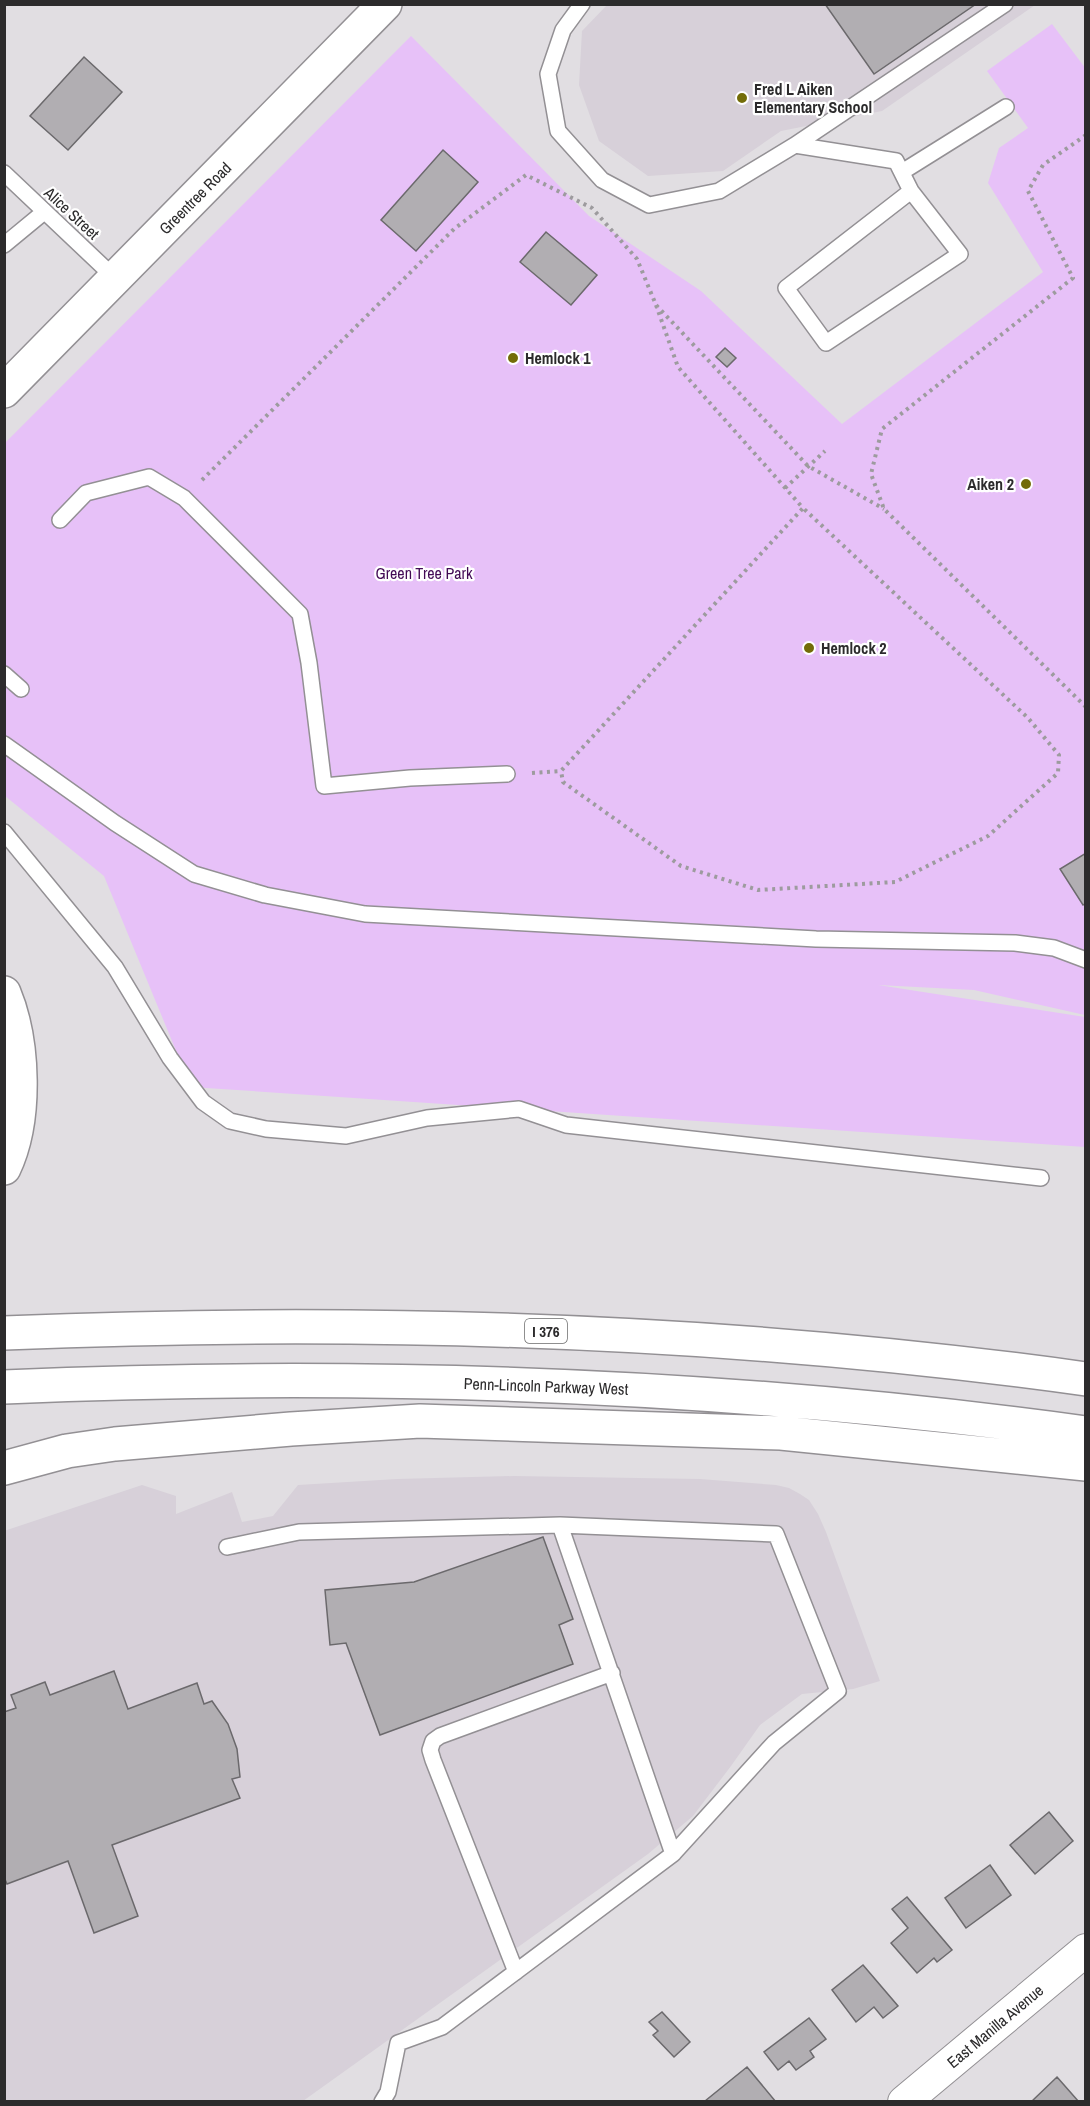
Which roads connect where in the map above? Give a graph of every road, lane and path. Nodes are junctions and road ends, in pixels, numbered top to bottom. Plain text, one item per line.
1 (385, 4) edge
2 (582, 4) edge
3 (1005, 4) edge
4 (1006, 107) dead end
5 (1086, 135) edge
6 (795, 145) junction
7 (902, 172) junction
8 (4, 173) edge
9 (911, 191) junction
10 (44, 212) junction
11 (4, 245) edge
12 (115, 278) junction
13 (656, 305) junction
14 (4, 391) edge
15 (825, 451) dead end
16 (808, 466) junction
17 (785, 488) junction
18 (184, 498) junction
19 (803, 508) junction
20 (884, 509) junction
21 (60, 520) dead end
22 (4, 675) edge
23 (21, 689) dead end
24 (1086, 708) edge
25 (4, 744) edge
26 (507, 774) dead end
27 (4, 832) edge
28 (1086, 960) edge
29 (4, 993) edge
30 (4, 1167) edge
31 (1041, 1178) dead end
32 (4, 1333) edge
33 (1086, 1379) edge
34 (4, 1387) edge
35 (1086, 1433) edge
36 (1086, 1464) edge
37 (4, 1468) edge
38 (561, 1525) junction
39 (227, 1547) dead end
40 (612, 1673) junction
41 (673, 1854) junction
42 (1086, 1950) edge
43 (516, 1972) junction
44 (382, 2102) edge
45 (904, 2102) edge

1 - 12 main road, Greentree Road
2 - 6 lane
3 - 6 lane
4 - 7 lane
5 - 20 path
6 - 7 lane
7 - 9 lane
8 - 10 lane, Alice Street
9 - 9 lane
10 - 11 lane
10 - 12 lane, Alice Street
12 - 14 main road, Greentree Road
13 - 16 path
13 - 17 path
13 - 18 path
15 - 16 path
16 - 17 path
16 - 20 path
17 - 19 path
18 - 21 lane
18 - 26 lane
19 - 19 path
20 - 24 path
22 - 23 lane
25 - 28 lane
27 - 31 lane
29 - 30 main road
32 - 33 main road, I 376
34 - 35 main road, Penn-Lincoln Parkway West
36 - 37 main road
38 - 39 lane
38 - 40 lane
38 - 41 lane
40 - 41 lane
40 - 43 lane
41 - 43 lane
42 - 45 street, East Manilla Avenue
43 - 44 lane

